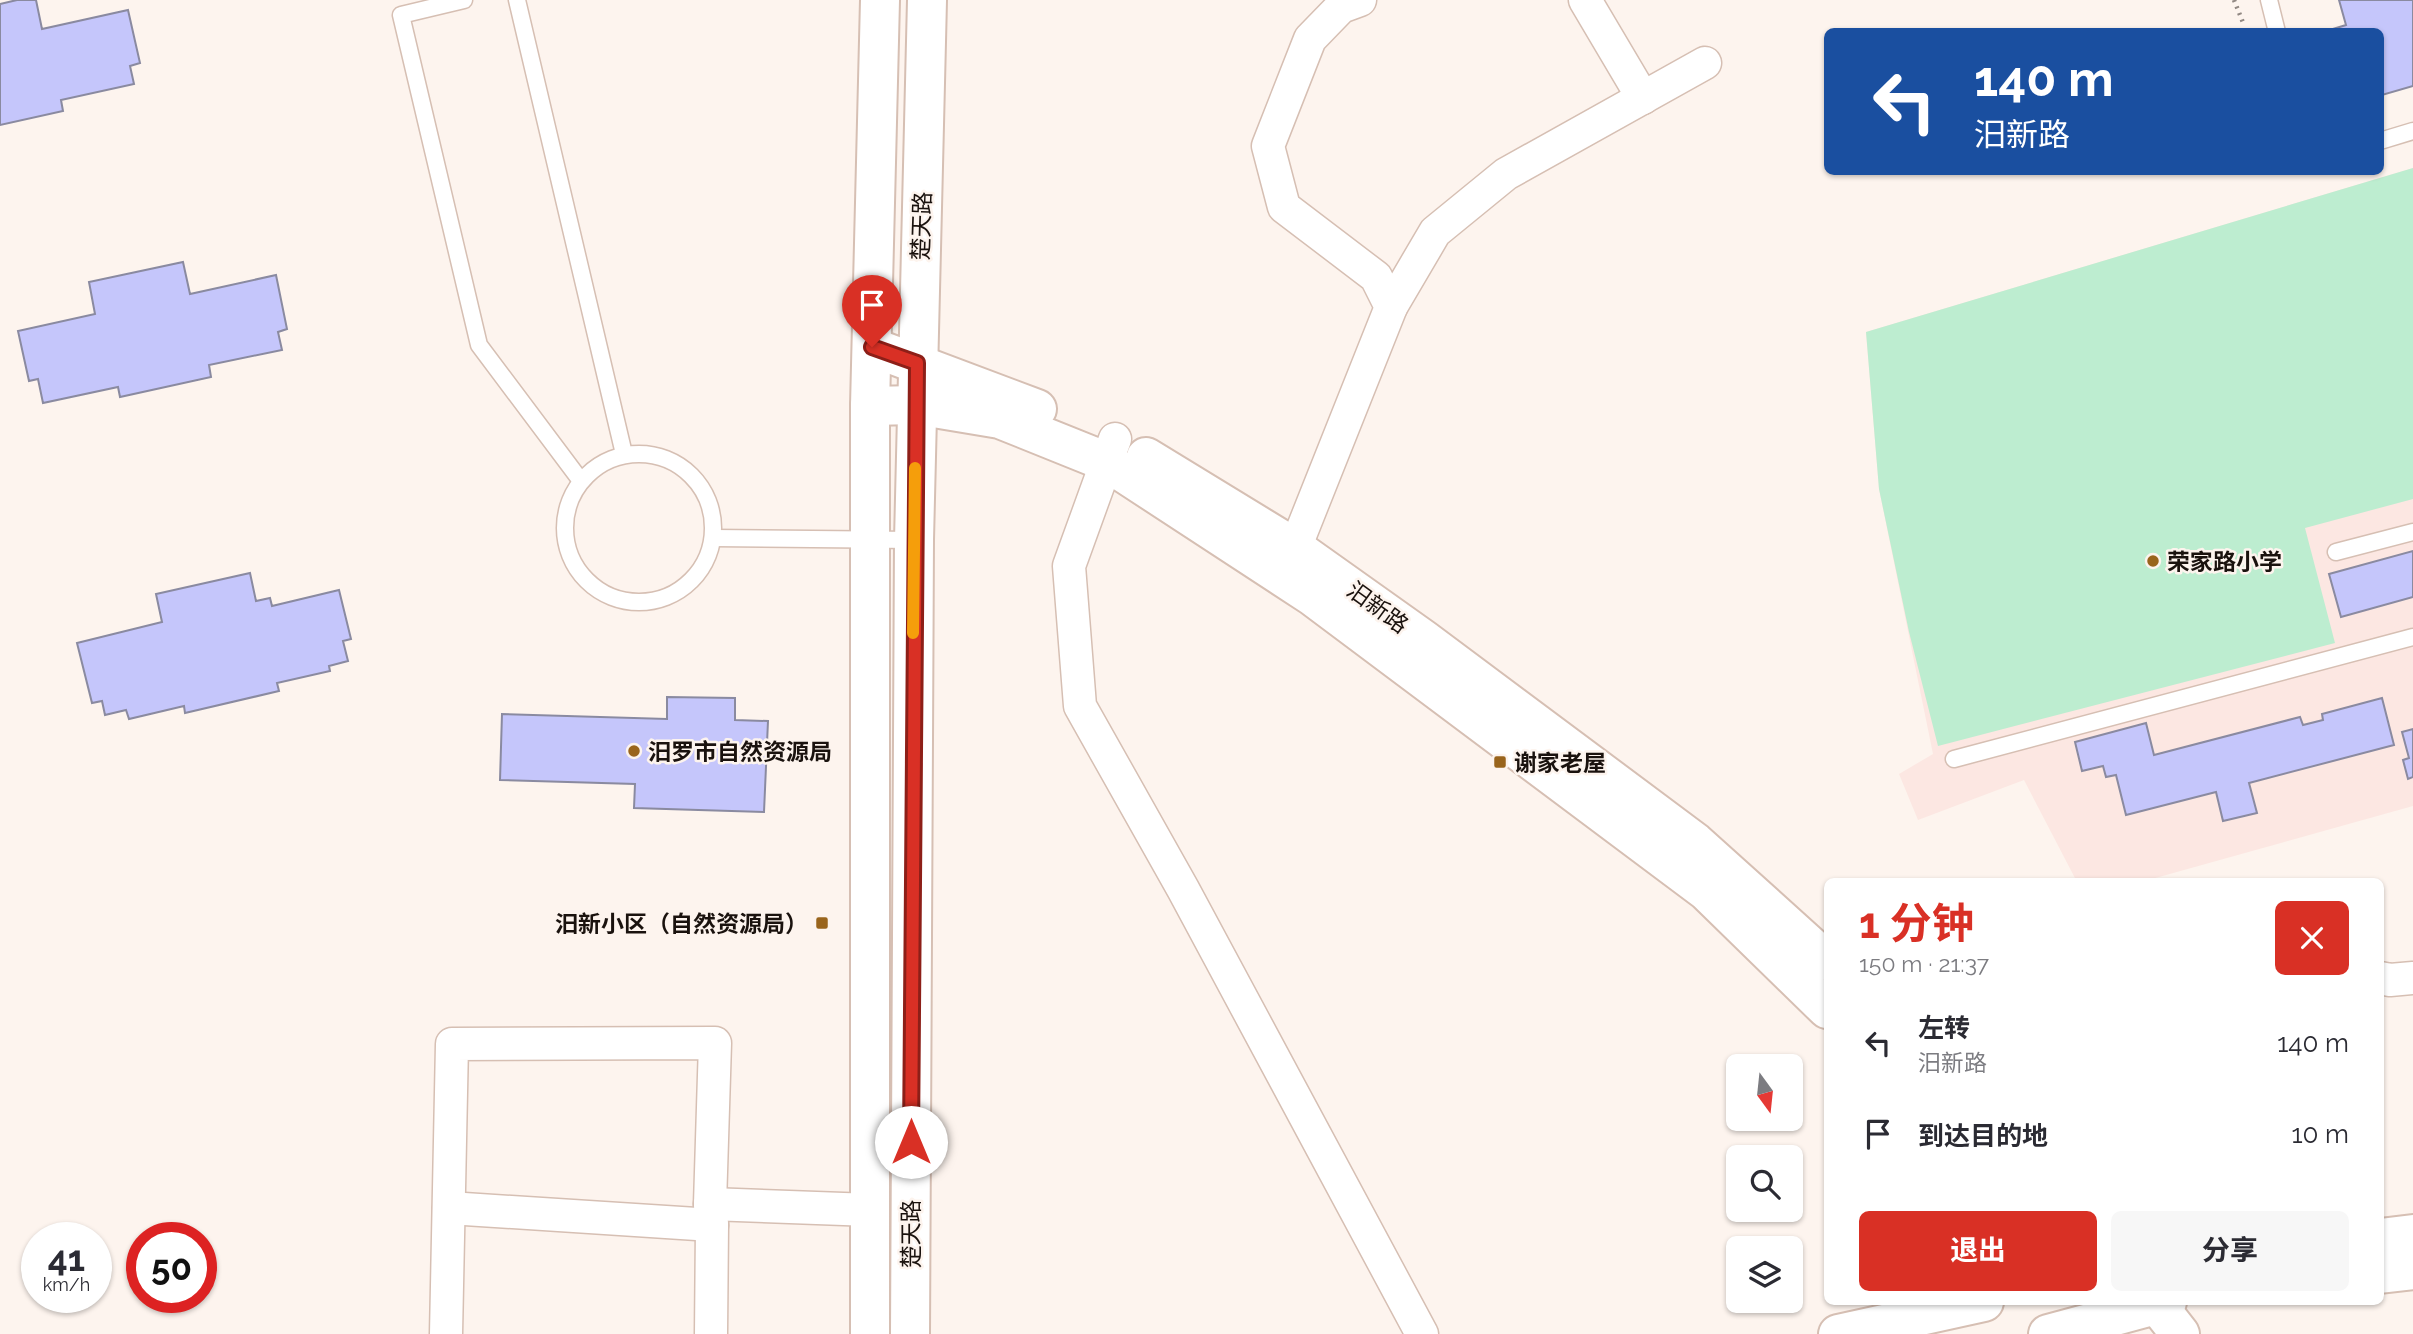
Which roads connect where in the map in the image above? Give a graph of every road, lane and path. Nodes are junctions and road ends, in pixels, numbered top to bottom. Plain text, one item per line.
1 (464, 0) edge
2 (517, 0) edge
3 (880, 0) edge
4 (927, 0) edge
5 (1360, 0) edge
6 (1585, 0) edge
7 (2234, 0) edge
8 (2269, 0) edge
9 (2244, 28) edge
10 (2276, 28) edge
11 (1705, 63) dead end
12 (1643, 98) junction
13 (2413, 131) edge
14 (2384, 140) edge
15 (1391, 307) junction
16 (872, 347) junction
17 (917, 363) junction
18 (916, 405) junction
19 (870, 406) junction
20 (1111, 450) junction
21 (624, 454) junction
22 (581, 481) junction
23 (2413, 531) edge
24 (713, 538) junction
25 (869, 540) junction
26 (914, 540) junction
27 (2336, 552) dead end
28 (1282, 558) junction
29 (2413, 637) edge
30 (1954, 759) dead end
31 (1824, 958) edge
32 (2413, 978) edge
33 (2384, 979) edge
34 (1824, 1006) edge
35 (449, 1208) junction
36 (871, 1210) junction
37 (711, 1214) junction
38 (2413, 1234) edge
39 (2384, 1238) edge
40 (2413, 1270) edge
41 (2384, 1274) edge
42 (1970, 1305) edge
43 (2147, 1309) edge
44 (446, 1334) edge
45 (711, 1334) edge
46 (870, 1334) edge
47 (910, 1334) edge
48 (1422, 1334) edge
49 (1838, 1334) edge
50 (2048, 1334) edge
51 (2180, 1334) edge

1 - 22 lane
2 - 21 lane
3 - 16 main road, 楚天路
4 - 17 main road, 楚天路
5 - 15 street
6 - 12 street
7 - 9 path
8 - 10 lane
11 - 12 street
12 - 15 street
13 - 14 lane
15 - 28 street
16 - 17 main road, 汨新路
16 - 19 main road, 楚天路
17 - 18 main road, 楚天路
17 - 20 main road, 汨新路
18 - 19 main road
18 - 20 main road
18 - 26 main road, 楚天路
19 - 25 main road, 楚天路
20 - 28 main road, 汨新路
20 - 48 street
21 - 22 lane
21 - 24 lane
22 - 24 lane
23 - 27 lane
24 - 25 lane
25 - 26 lane
25 - 36 main road, 楚天路
26 - 47 main road, 楚天路
28 - 31 main road, 汨新路
28 - 34 main road
29 - 30 lane
32 - 33 street
35 - 37 street
35 - 37 street
35 - 44 street
36 - 37 street
36 - 46 main road, 楚天路
37 - 45 street
38 - 39 main road
40 - 41 main road
42 - 49 main road
43 - 50 main road
43 - 51 main road

